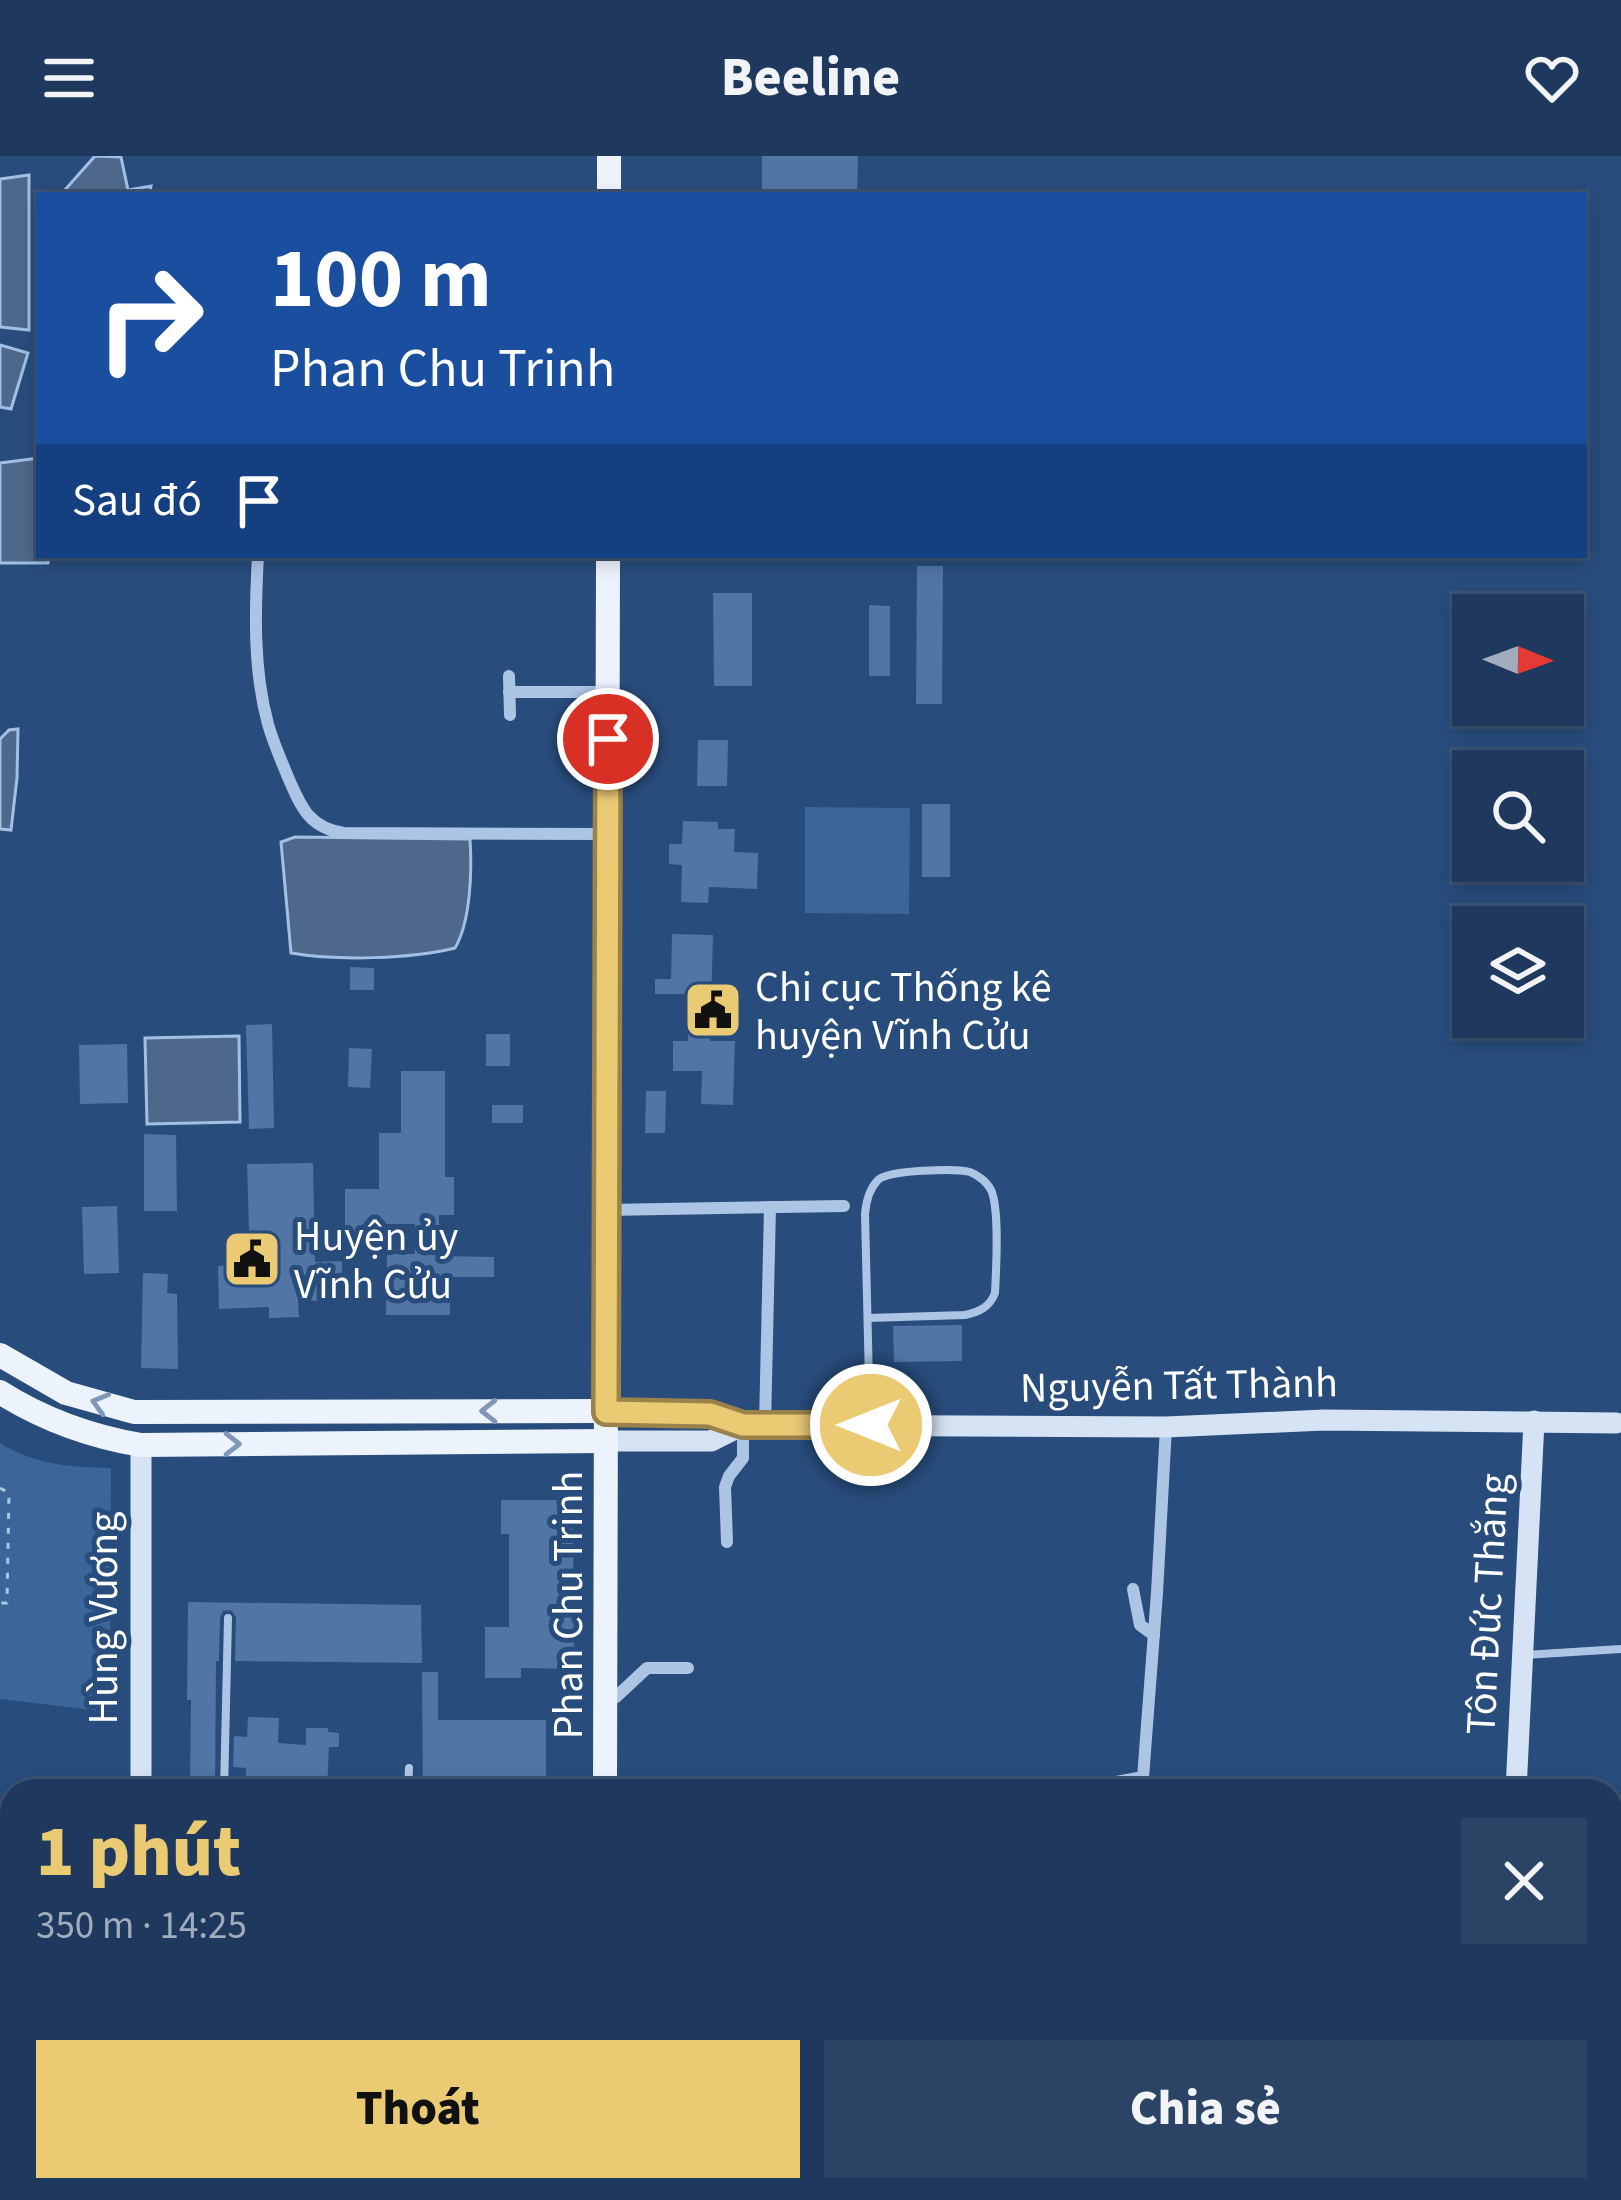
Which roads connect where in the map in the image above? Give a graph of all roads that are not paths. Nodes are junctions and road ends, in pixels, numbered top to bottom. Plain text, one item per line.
1 (609, 156) edge
2 (609, 192) edge
3 (258, 558) edge
4 (608, 558) edge
5 (509, 676) dead end
6 (509, 692) junction
7 (608, 692) junction
8 (510, 715) dead end
9 (606, 834) junction
10 (844, 1206) dead end
11 (770, 1207) junction
12 (605, 1210) junction
13 (868, 1318) junction
14 (0, 1355) edge
15 (0, 1391) edge
16 (606, 1412) junction
17 (182, 1413) junction
18 (1534, 1421) junction
19 (1618, 1422) edge
20 (754, 1425) junction
21 (871, 1425) junction
22 (1166, 1427) junction
23 (606, 1441) junction
24 (181, 1444) junction
25 (141, 1445) junction
26 (728, 1542) dead end
27 (1133, 1588) dead end
28 (228, 1618) dead end
29 (1154, 1634) junction
30 (1621, 1649) edge
31 (1523, 1655) junction
32 (688, 1668) dead end
33 (605, 1702) junction
34 (409, 1768) dead end
35 (141, 1779) edge
36 (224, 1779) edge
37 (409, 1779) edge
38 (605, 1779) edge
39 (1143, 1779) edge
40 (1517, 1779) edge

1 - 2 main road
3 - 9 street
4 - 7 main road, Phan Chu Trinh
5 - 6 street
6 - 7 street
6 - 8 street
7 - 9 main road, Phan Chu Trinh
9 - 12 main road, Phan Chu Trinh
10 - 11 street
11 - 12 street
11 - 20 street
12 - 16 main road, Phan Chu Trinh
13 - 13 lane
13 - 21 lane
17 -> 14 main road, Nguyễn Tất Thành
15 - 25 main road, Nguyễn Tất Thành
16 -> 17 main road, Nguyễn Tất Thành
16 - 20 main road, Nguyễn Tất Thành
16 - 23 main road, Phan Chu Trinh
17 - 24 main road
18 - 19 main road, Nguyễn Tất Thành
18 - 22 main road, Nguyễn Tất Thành
18 - 31 main road, Tôn Đức Thắng
20 - 21 main road, Nguyễn Tất Thành
20 - 23 main road, Nguyễn Tất Thành
20 - 26 street
21 - 22 main road, Nguyễn Tất Thành
22 - 29 street
24 -> 23 main road, Nguyễn Tất Thành
23 - 33 main road, Phan Chu Trinh
24 - 25 main road, Nguyễn Tất Thành
25 - 35 main road, Hùng Vương
27 - 29 street
28 - 36 lane
29 - 39 street
30 - 31 lane
31 - 40 main road, Tôn Đức Thắng
32 - 33 street
33 - 38 main road, Phan Chu Trinh
34 - 37 lane

